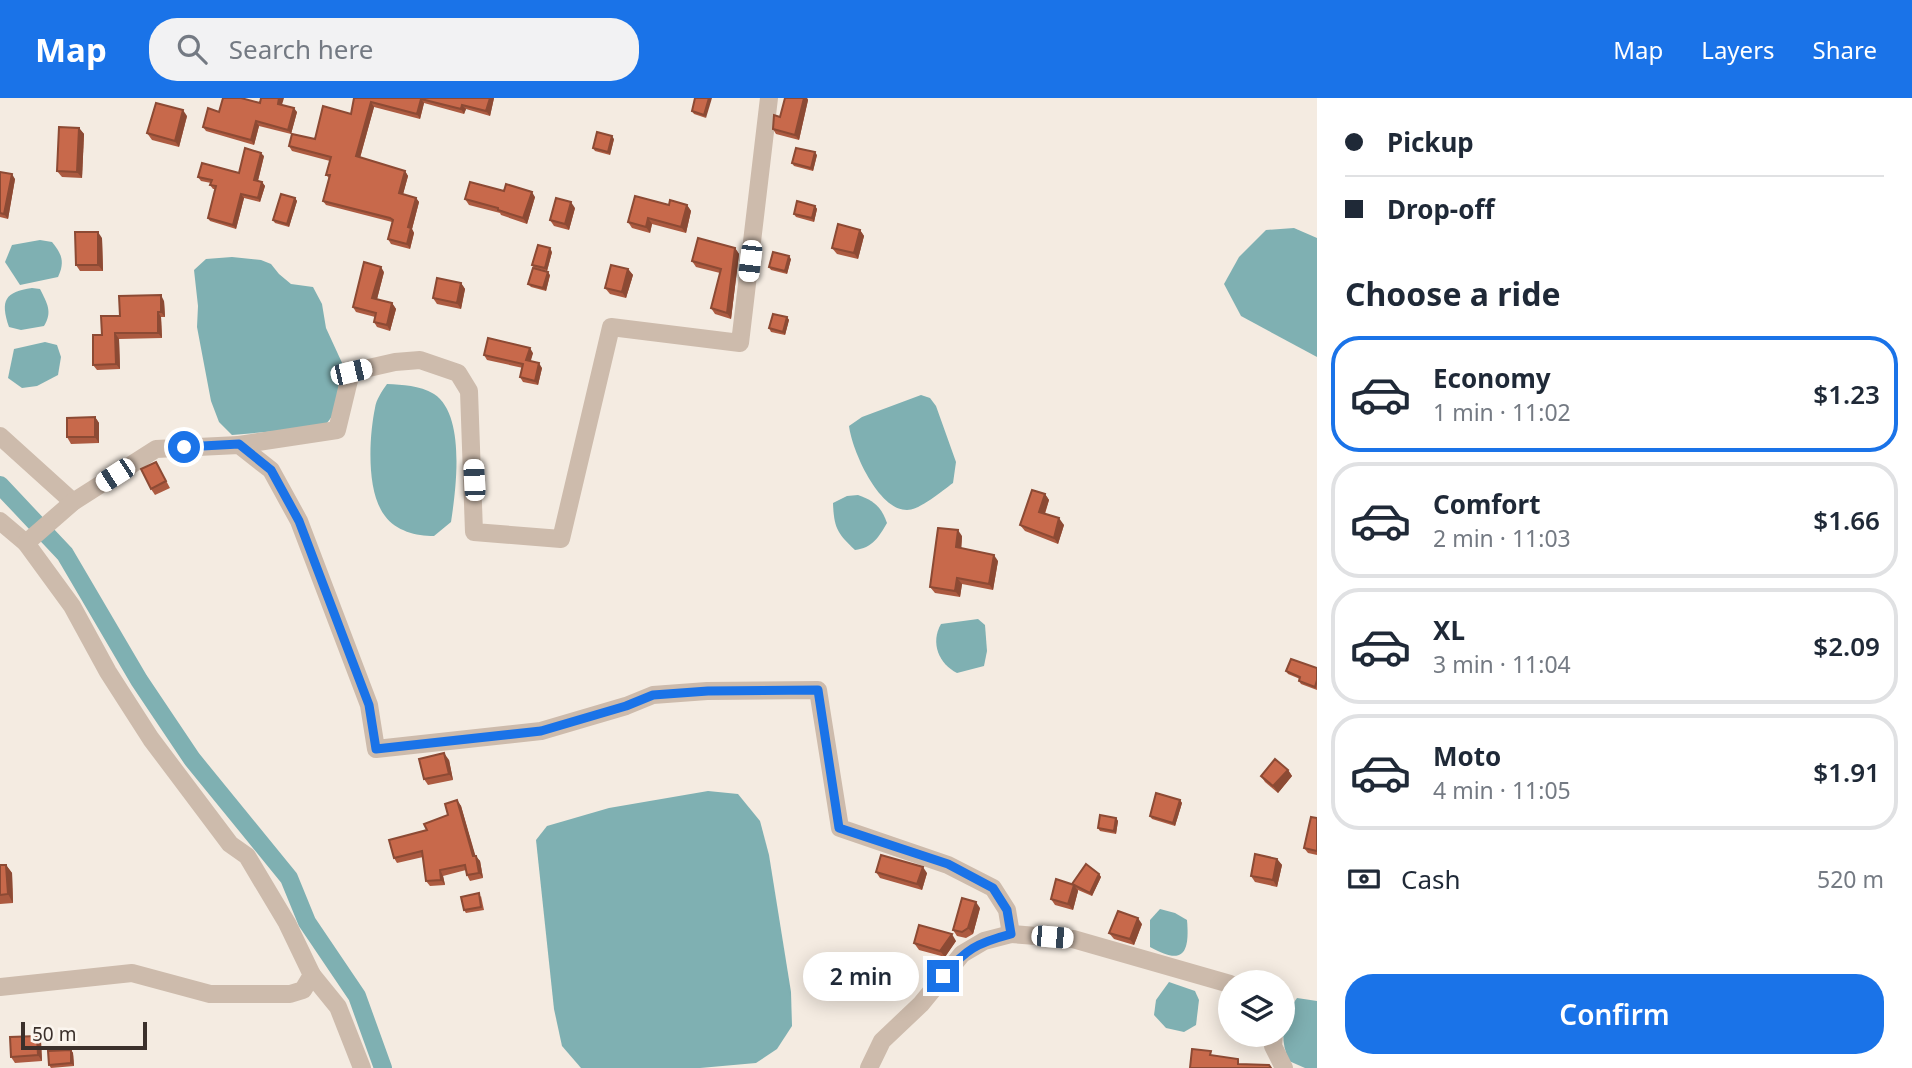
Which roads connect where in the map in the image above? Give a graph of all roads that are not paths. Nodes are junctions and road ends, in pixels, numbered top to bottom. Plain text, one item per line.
1 (769, 98) edge
2 (0, 436) edge
3 (239, 444) junction
4 (73, 502) junction
5 (0, 521) edge
6 (26, 543) junction
7 (1011, 934) junction
8 (312, 975) junction
9 (1218, 981) edge
10 (0, 987) edge
11 (1274, 1047) edge
12 (362, 1068) edge
13 (869, 1068) edge
14 (1284, 1068) edge

1 - 3 street
2 - 4 street
3 - 4 street
3 - 7 street
4 - 6 street
5 - 6 street
6 - 8 street
7 - 9 street
7 - 13 street
8 - 10 street
8 - 12 street
11 - 14 street

